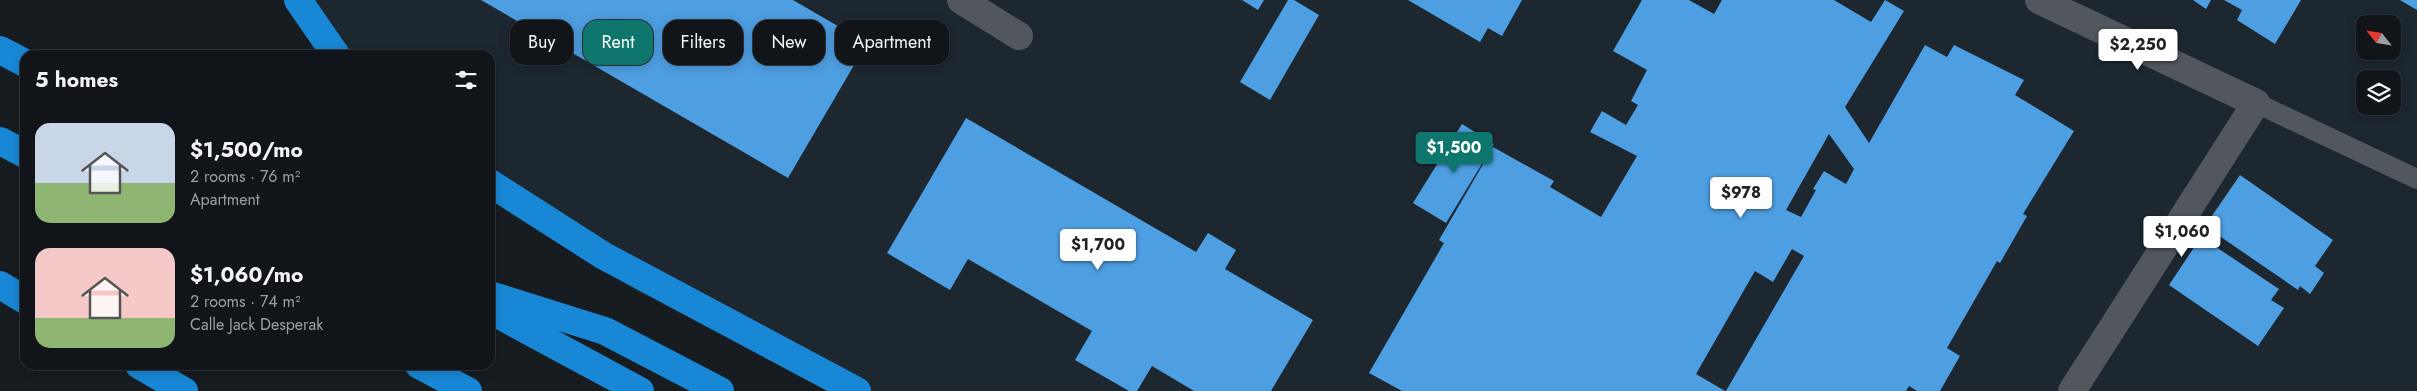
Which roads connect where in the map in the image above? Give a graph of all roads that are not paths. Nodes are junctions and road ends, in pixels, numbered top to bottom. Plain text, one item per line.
1 (298, 0) edge
2 (961, 0) edge
3 (2038, 0) edge
4 (1019, 36) dead end
5 (0, 50) edge
6 (333, 50) edge
7 (20, 61) edge
8 (2256, 103) junction
9 (0, 141) edge
10 (20, 151) edge
11 (2417, 179) edge
12 (495, 185) edge
13 (0, 286) edge
14 (20, 297) edge
15 (495, 297) edge
16 (495, 313) edge
17 (148, 370) edge
18 (428, 370) edge
19 (184, 391) edge
20 (468, 391) edge
21 (640, 391) edge
22 (720, 391) edge
23 (857, 391) edge
24 (2072, 391) edge

1 - 6 highway
2 - 4 street
3 - 8 street
5 - 7 highway
8 - 11 lane
8 - 24 street
9 - 10 highway
12 - 23 highway
13 - 14 highway
15 - 22 highway
16 - 21 highway
17 - 19 highway
18 - 20 highway

